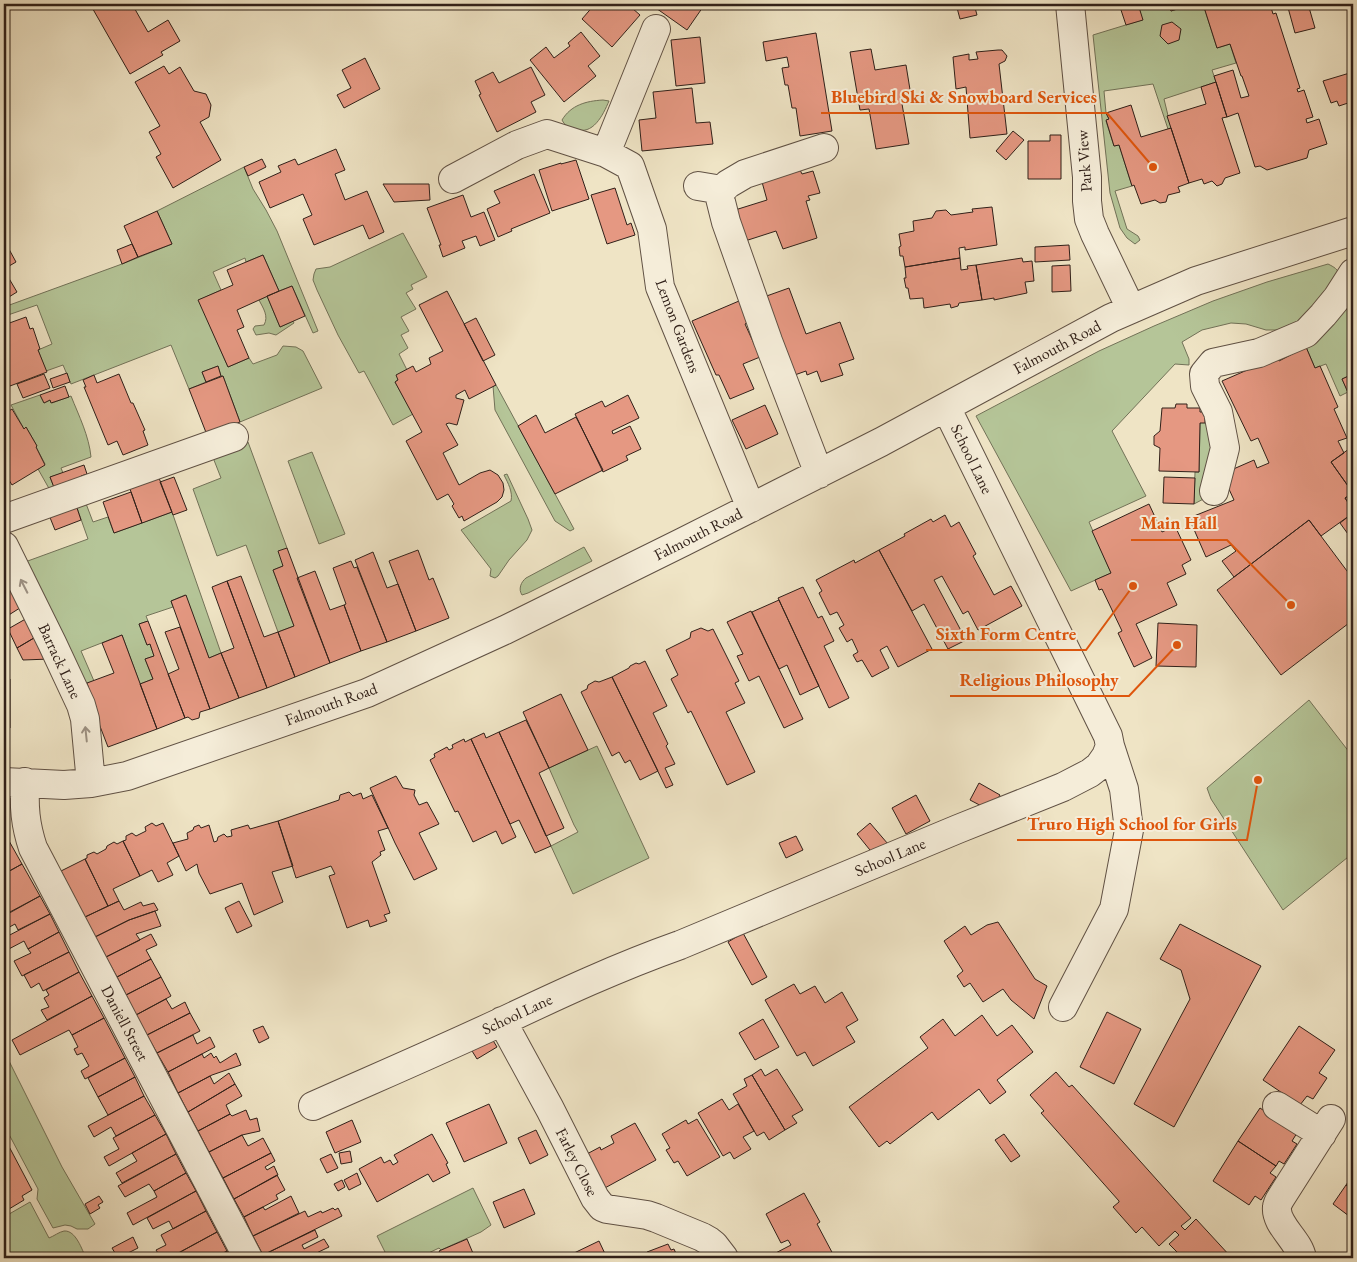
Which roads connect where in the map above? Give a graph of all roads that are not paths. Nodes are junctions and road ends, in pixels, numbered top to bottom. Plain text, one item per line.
1 (1070, 4) edge
2 (656, 29) dead end
3 (824, 148) dead end
4 (606, 153) junction
5 (452, 179) dead end
6 (1352, 234) edge
7 (1353, 274) edge
8 (1131, 309) junction
9 (946, 407) junction
10 (234, 437) dead end
11 (818, 474) junction
12 (1214, 490) dead end
13 (751, 508) junction
14 (4, 519) edge
15 (4, 546) edge
16 (1110, 746) junction
17 (15, 782) edge
18 (91, 783) junction
19 (1063, 1007) dead end
20 (502, 1021) junction
21 (313, 1106) dead end
22 (1277, 1106) dead end
23 (248, 1258) edge
24 (724, 1258) edge
25 (1302, 1258) edge

1 - 8 street, Park View
2 - 4 street
3 - 11 street
4 - 5 street, Lemon Gardens
4 - 13 street, Lemon Gardens
6 - 8 street, Falmouth Road
7 - 12 street
8 - 9 street, Falmouth Road
9 - 11 street, Falmouth Road
9 - 16 street, School Lane
10 - 14 street
11 - 13 street, Falmouth Road
13 - 18 street, Falmouth Road
18 -> 15 street, Barrack Lane
16 - 19 street
16 - 20 street, School Lane
17 - 18 street, Falmouth Road
17 - 23 street, Daniell Street
20 - 21 street, School Lane
20 - 24 street, Farley Close
22 - 25 street

